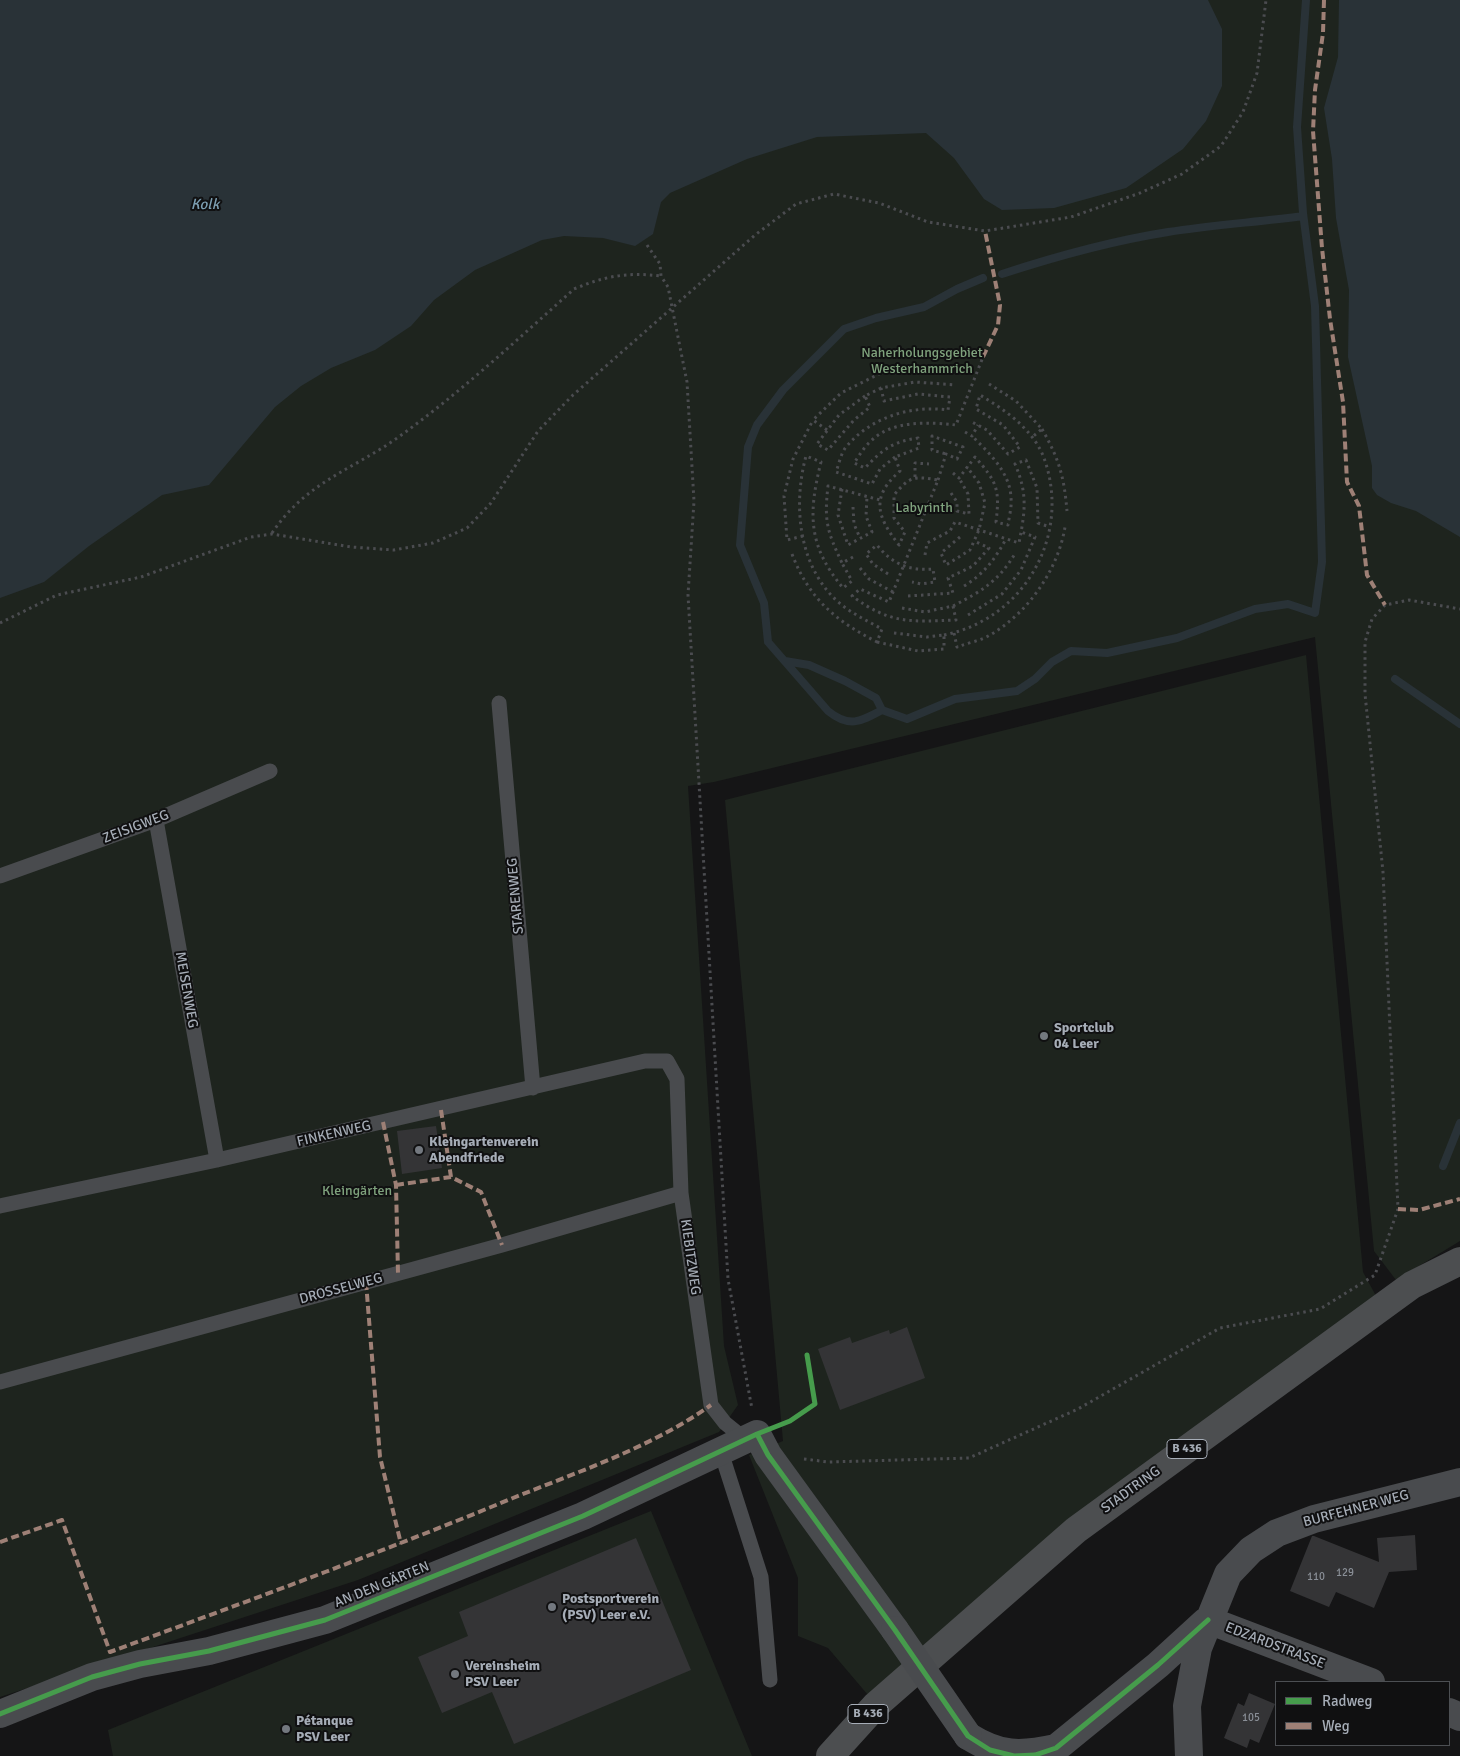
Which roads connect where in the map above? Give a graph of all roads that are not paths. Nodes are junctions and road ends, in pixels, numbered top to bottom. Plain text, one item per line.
1 (499, 703) dead end
2 (270, 771) dead end
3 (156, 820) junction
4 (0, 876) edge
5 (667, 1061) joint
6 (533, 1088) junction
7 (217, 1160) junction
8 (681, 1193) junction
9 (0, 1206) edge
10 (1460, 1261) edge
11 (0, 1382) edge
12 (757, 1443) junction
13 (721, 1452) junction
14 (1460, 1482) edge
15 (1208, 1620) junction
16 (770, 1680) dead end
17 (1368, 1681) edge
18 (0, 1714) edge
19 (830, 1756) edge
20 (1189, 1756) edge

1 - 6 lane, STARENWEG
2 - 3 lane, ZEISIGWEG
3 - 4 lane, ZEISIGWEG
3 - 7 lane, MEISENWEG
5 - 6 lane, FINKENWEG
5 - 8 lane, KIEBITZWEG
6 - 7 lane, FINKENWEG
7 - 9 lane, FINKENWEG
8 - 11 lane, DROSSELWEG
8 - 12 lane, KIEBITZWEG
10 - 19 highway, STADTRING / B 436
12 - 13 street, AN DEN GÄRTEN
12 - 15 street, bridge
13 - 16 lane
13 - 18 street, AN DEN GÄRTEN
14 - 15 street, BURFEHNER WEG
15 - 17 street, EDZARDSTRASSE
15 - 20 street, BURFEHNER WEG

